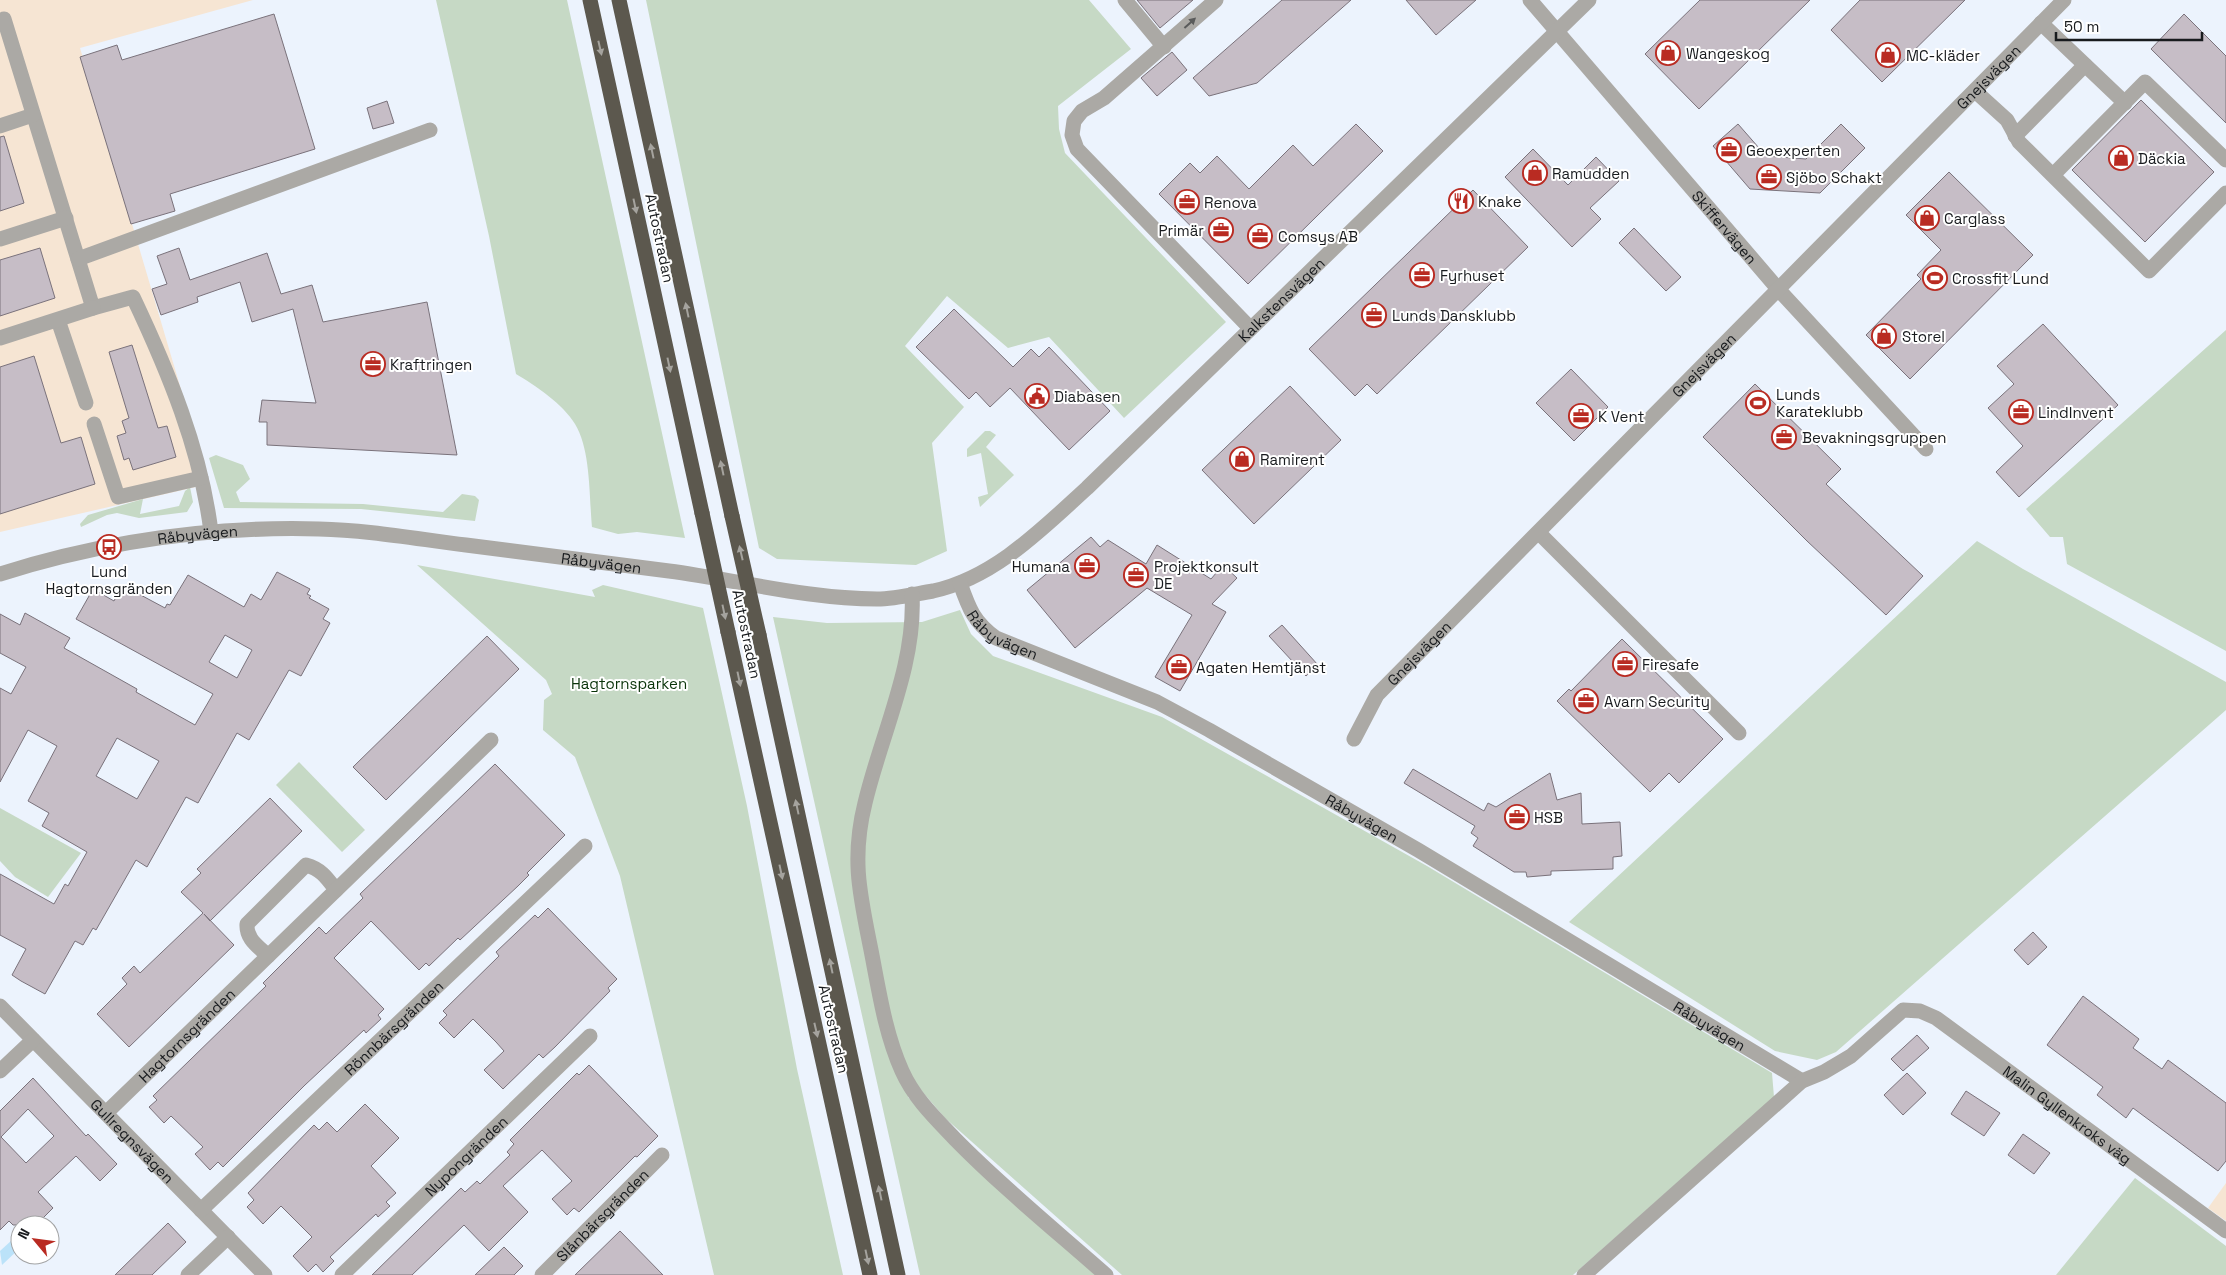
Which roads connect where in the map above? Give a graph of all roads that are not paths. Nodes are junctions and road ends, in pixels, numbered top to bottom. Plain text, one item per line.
1 (590, 0) edge
2 (619, 0) edge
3 (1125, 0) edge
4 (1216, 0) edge
5 (1530, 0) edge
6 (1589, 0) edge
7 (2064, 0) edge
8 (4, 19) dead end
9 (2041, 23) junction
10 (1556, 32) junction
11 (4, 38) edge
12 (1164, 47) junction
13 (2085, 65) junction
14 (1976, 91) junction
15 (2124, 103) junction
16 (33, 115) junction
17 (0, 126) edge
18 (430, 130) dead end
19 (2015, 136) junction
20 (2226, 160) edge
21 (2053, 175) junction
22 (2226, 193) edge
23 (66, 218) junction
24 (0, 239) edge
25 (78, 259) junction
26 (1779, 290) junction
27 (93, 308) junction
28 (58, 320) junction
29 (1250, 328) junction
30 (0, 338) edge
31 (86, 403) dead end
32 (94, 424) dead end
33 (1926, 449) dead end
34 (201, 478) junction
35 (211, 532) junction
36 (1539, 533) junction
37 (0, 574) edge
38 (960, 583) junction
39 (912, 594) junction
40 (1739, 733) dead end
41 (1354, 739) dead end
42 (491, 740) dead end
43 (585, 846) dead end
44 (336, 890) junction
45 (268, 956) junction
46 (0, 1006) edge
47 (590, 1036) dead end
48 (33, 1040) junction
49 (0, 1072) edge
50 (1802, 1081) junction
51 (106, 1112) junction
52 (662, 1155) dead end
53 (201, 1210) junction
54 (2226, 1231) edge
55 (228, 1238) junction
56 (188, 1275) edge
57 (265, 1275) edge
58 (342, 1275) edge
59 (542, 1275) edge
60 (870, 1275) edge
61 (898, 1275) edge
62 (1106, 1275) edge
63 (1584, 1275) edge

1 -> 60 highway, Autostradan, bridge
61 -> 2 highway, Autostradan, bridge
3 - 12 street
12 -> 4 street
5 - 10 street, Skiffervägen
6 - 10 street, Kalkstensvägen
7 - 9 street, Gnejsvägen
8 - 11 street
9 - 13 street
9 - 14 street, Gnejsvägen
10 - 26 street, Skiffervägen
10 - 29 street, Kalkstensvägen
11 - 16 street
12 - 29 street
13 - 15 street
13 - 19 street
14 - 19 street
14 - 26 street, Gnejsvägen
15 - 20 street
15 - 21 street
16 - 17 street
16 - 23 street
18 - 25 street
19 - 21 street
21 - 22 street
23 - 24 street
23 - 25 street
25 - 27 street
26 - 33 street, Skiffervägen
26 - 36 street, Gnejsvägen
27 - 28 street
27 - 34 street
28 - 30 street
28 - 31 street
29 - 38 street, Kalkstensvägen
32 - 34 street
34 - 35 street
35 - 37 street, Råbyvägen
35 - 39 street, Råbyvägen
36 - 40 street
36 - 41 street, Gnejsvägen
38 - 39 street, Råbyvägen
38 - 50 street, Råbyvägen
39 - 62 street
42 - 44 street, Hagtornsgränden
43 - 53 street, Rönnbärsgränden
44 - 45 street, Hagtornsgränden
44 - 45 street
45 - 51 street, Hagtornsgränden
46 - 48 street, Gullregnsvägen
47 - 58 street, Nypongränden
48 - 49 street
48 - 51 street, Gullregnsvägen
50 - 54 street, Malin Gyllenkroks väg
50 - 63 street
51 - 53 street, Gullregnsvägen
52 - 59 street, Slånbärsgränden
53 - 55 street, Gullregnsvägen
55 - 56 street
55 - 57 street, Gullregnsvägen

